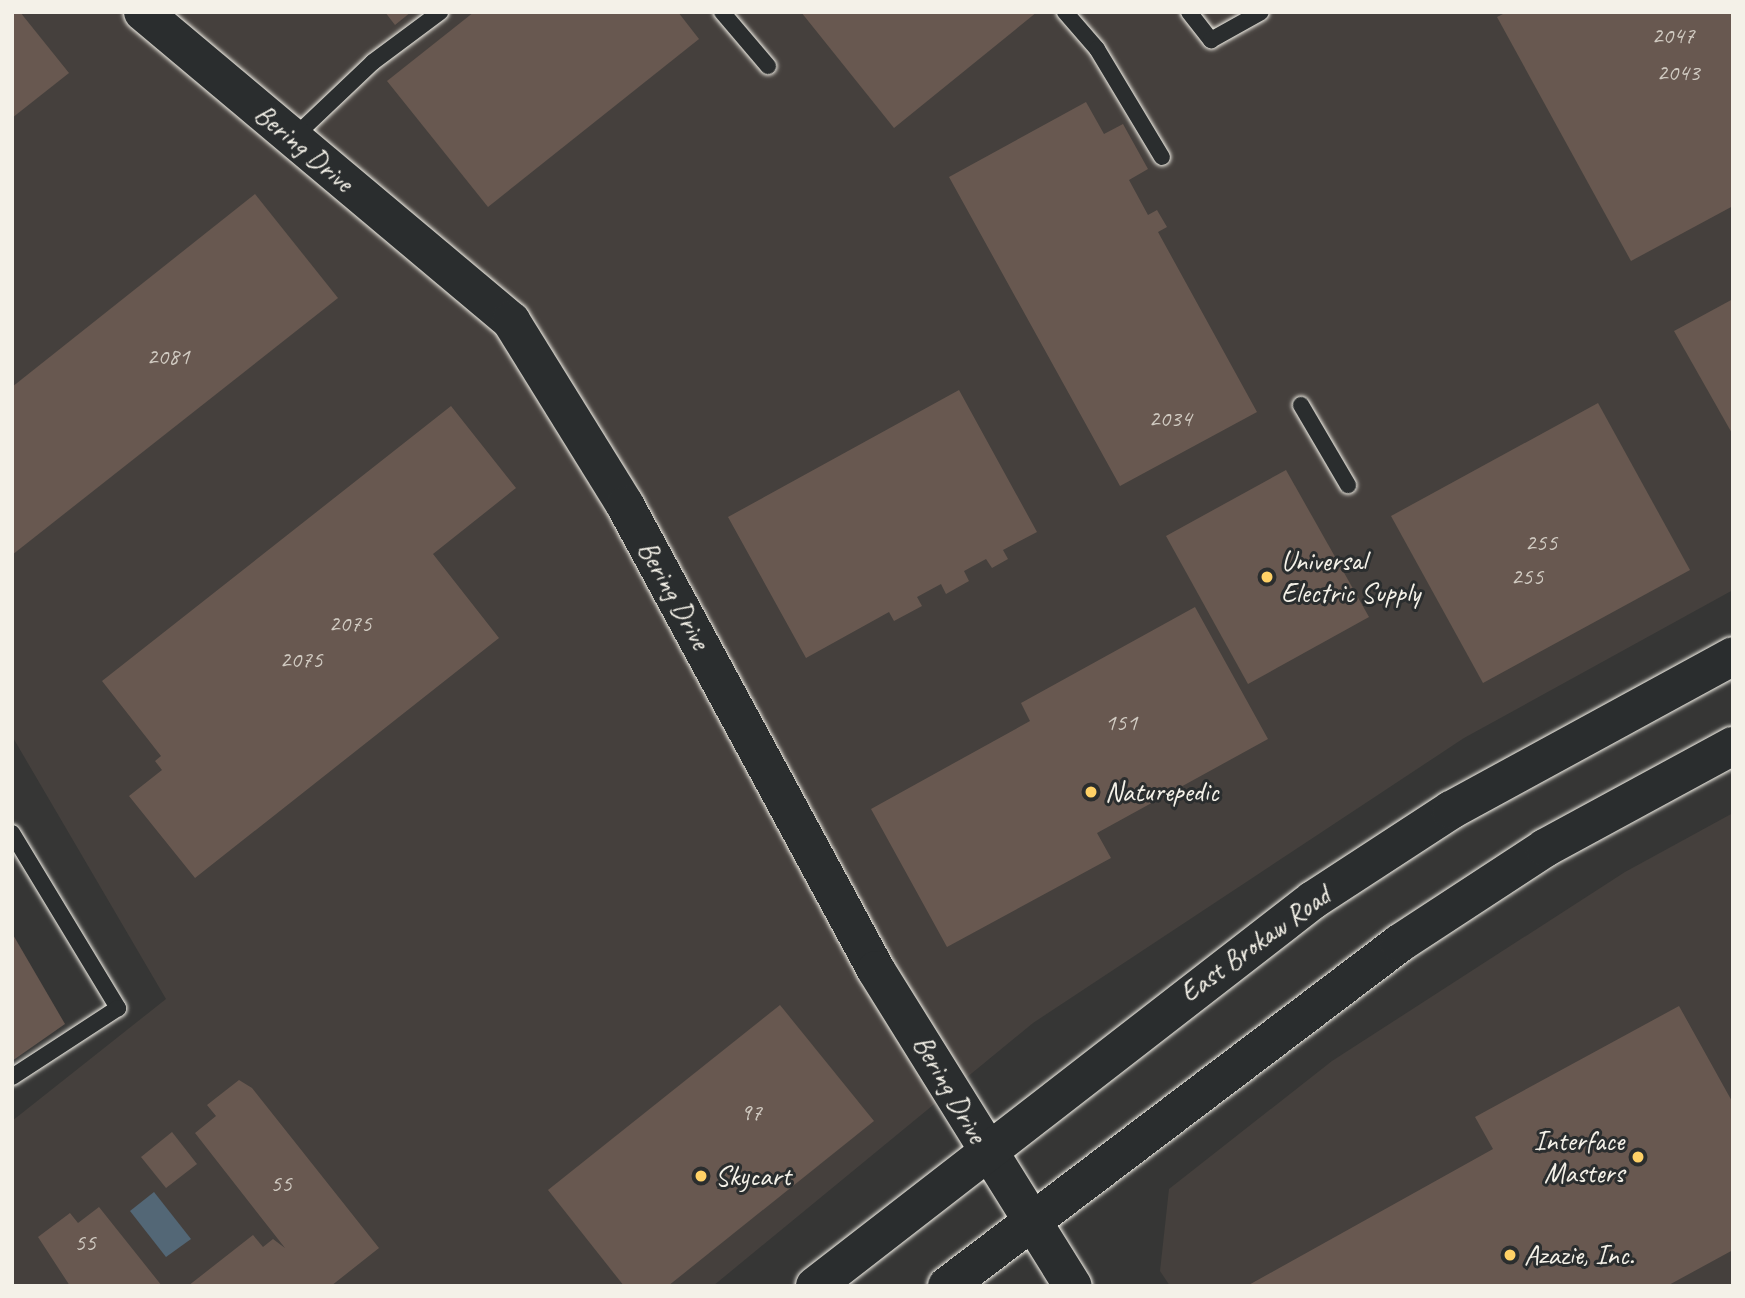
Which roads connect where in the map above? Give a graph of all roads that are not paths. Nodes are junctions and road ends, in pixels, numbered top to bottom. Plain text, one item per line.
1 (143, 12) edge
2 (440, 12) edge
3 (722, 12) edge
4 (1065, 12) edge
5 (1189, 12) edge
6 (1261, 12) edge
7 (768, 66) dead end
8 (293, 138) junction
9 (1161, 157) dead end
10 (1301, 405) dead end
11 (1348, 485) dead end
12 (1733, 656) edge
13 (1733, 746) edge
14 (12, 833) edge
15 (12, 1077) edge
16 (986, 1151) junction
17 (1028, 1222) junction
18 (815, 1286) edge
19 (947, 1286) edge
20 (1073, 1286) edge

1 - 8 main road, Bering Drive
2 - 8 lane
3 - 7 lane
4 - 9 lane
5 - 6 lane
8 - 16 main road, Bering Drive
10 - 11 lane
12 - 16 main road, East Brokaw Road
13 - 17 main road
14 - 15 lane
16 - 17 main road, Bering Drive
16 - 18 main road, East Brokaw Road
17 - 19 main road
17 - 20 main road, Bering Drive

